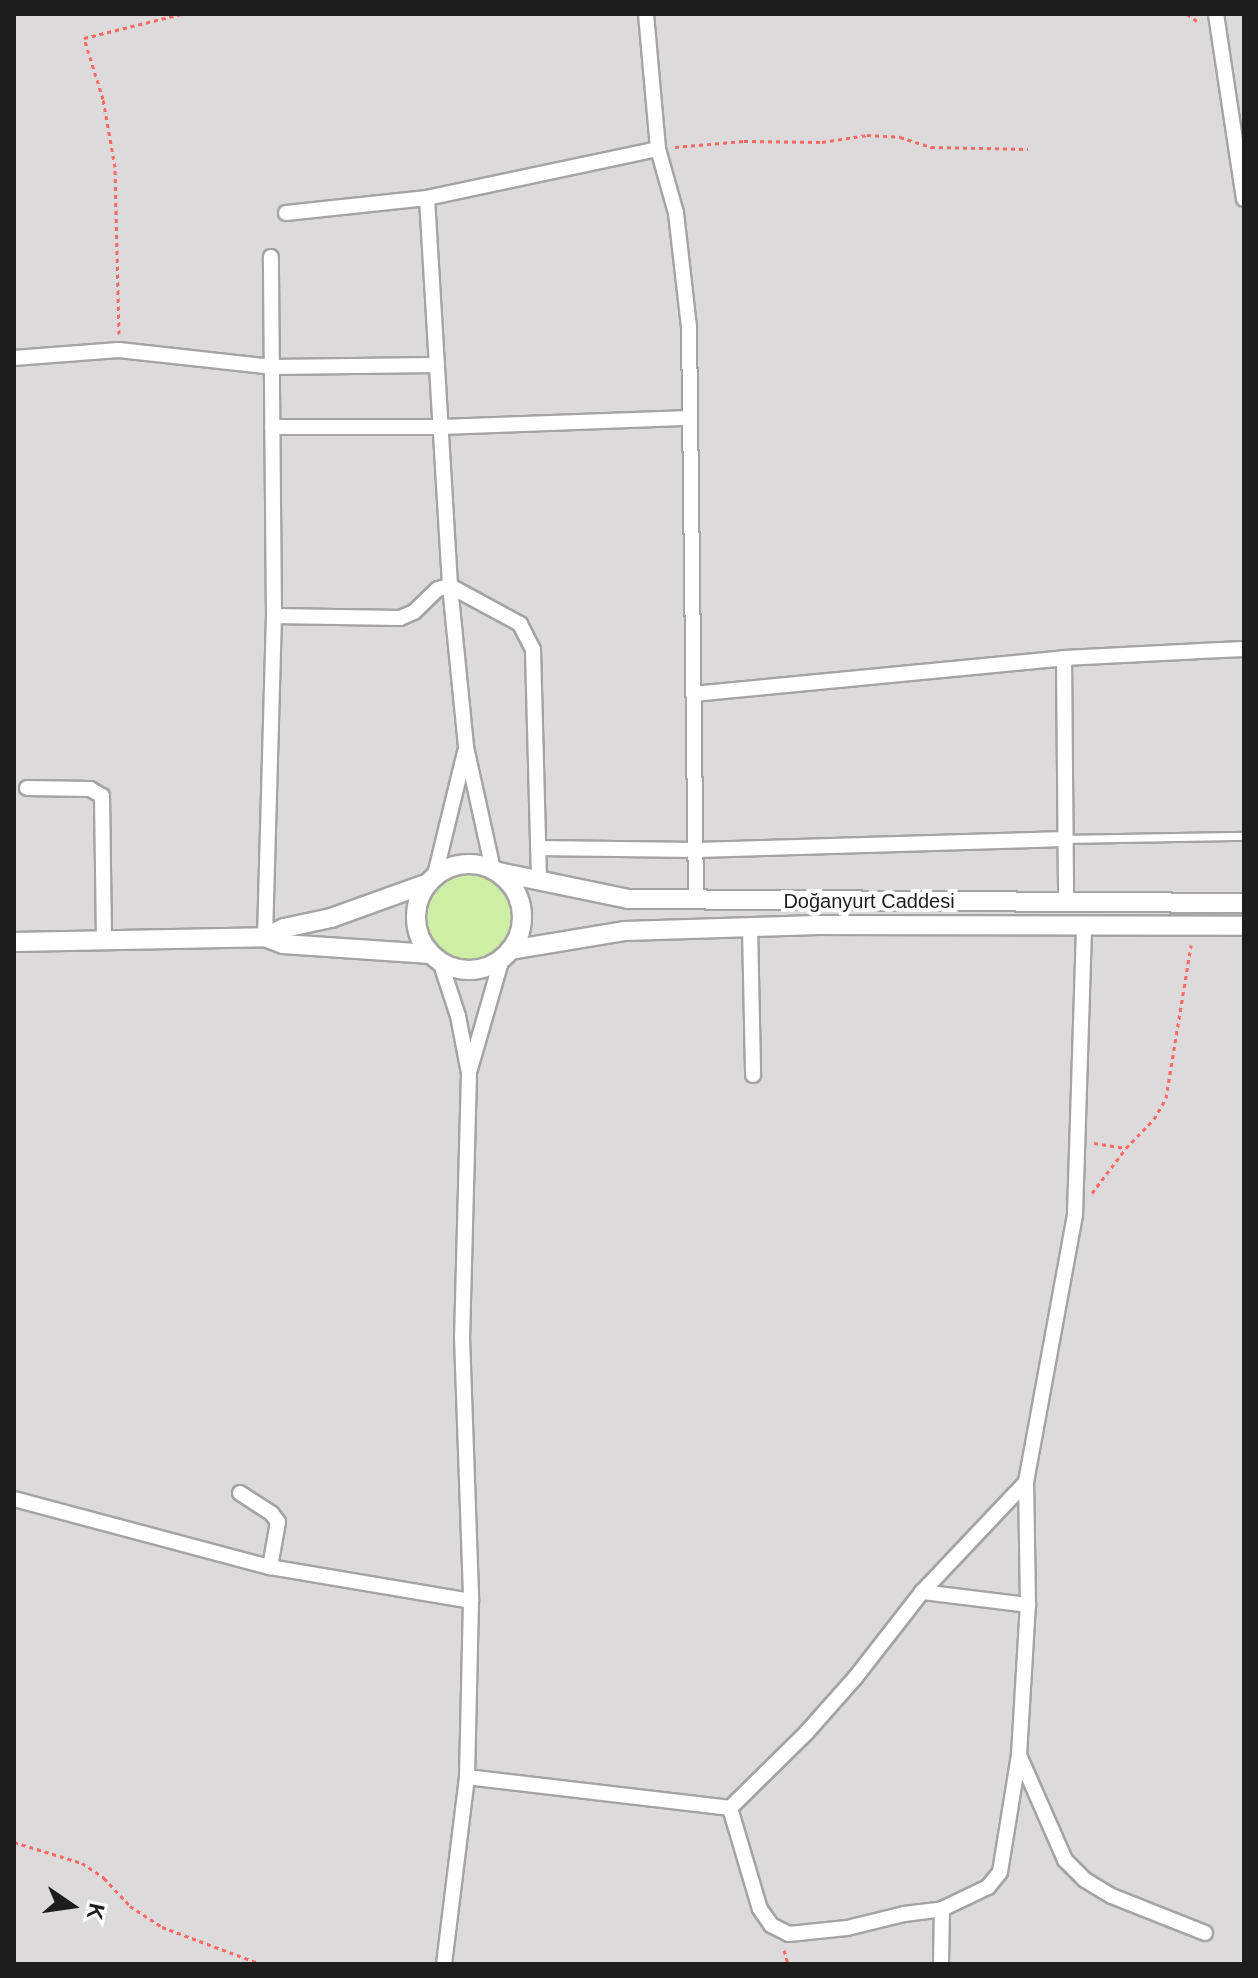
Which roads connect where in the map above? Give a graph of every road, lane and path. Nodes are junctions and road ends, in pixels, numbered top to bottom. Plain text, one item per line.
1 (181, 14) edge
2 (646, 14) edge
3 (1216, 14) edge
4 (1238, 120) edge
5 (658, 149) junction
6 (1028, 149) dead end
7 (427, 198) junction
8 (1244, 199) edge
9 (286, 213) dead end
10 (271, 257) dead end
11 (119, 350) junction
12 (14, 358) edge
13 (437, 365) junction
14 (272, 367) junction
15 (690, 418) junction
16 (272, 427) junction
17 (441, 427) junction
18 (450, 586) junction
19 (274, 616) junction
20 (1244, 649) edge
21 (1064, 658) junction
22 (693, 694) junction
23 (466, 747) junction
24 (27, 788) dead end
25 (1244, 836) edge
26 (1066, 839) junction
27 (538, 848) junction
28 (697, 850) junction
29 (495, 871) junction
30 (432, 879) junction
31 (539, 882) junction
32 (696, 900) junction
33 (1066, 902) junction
34 (1244, 903) edge
35 (1084, 925) junction
36 (1195, 925) junction
37 (1244, 926) edge
38 (750, 927) junction
39 (265, 937) junction
40 (104, 941) junction
41 (14, 942) edge
42 (506, 954) junction
43 (435, 958) junction
44 (469, 1073) junction
45 (753, 1075) dead end
46 (1077, 1132) junction
47 (1126, 1148) junction
48 (1075, 1215) junction
49 (1026, 1482) junction
50 (240, 1493) dead end
51 (14, 1499) edge
52 (270, 1567) junction
53 (922, 1592) junction
54 (471, 1601) junction
55 (1028, 1605) junction
56 (1019, 1755) junction
57 (467, 1777) junction
58 (730, 1808) junction
59 (14, 1842) edge
60 (942, 1909) junction
61 (1205, 1933) dead end
62 (261, 1964) edge
63 (444, 1964) edge
64 (941, 1964) edge

1 - 11 path
2 - 5 street
3 - 4 street
4 - 8 street
5 - 6 path
5 - 7 street
5 - 15 street
7 - 9 street
7 - 13 street
10 - 14 street
11 - 12 street
11 - 14 street
13 - 14 street
13 - 17 street
14 - 16 street
15 - 17 street
15 - 22 street
16 - 17 street
16 - 19 street
17 - 18 street
18 - 19 street
18 - 23 street
18 - 27 street
19 - 39 street
20 - 21 street
21 - 22 street
21 - 26 street
22 - 28 street
23 - 29 street
23 - 30 street
24 - 40 street
25 - 26 lane
26 - 28 street
26 - 33 street
27 - 28 street
27 - 31 street
28 - 32 street
29 - 30 street
29 - 31 street, Doğanyurt Caddesi
29 - 42 street
30 - 39 street
30 - 43 street
31 - 32 street, Doğanyurt Caddesi
32 - 33 street, Doğanyurt Caddesi
33 - 34 street, Doğanyurt Caddesi
35 - 36 street, Doğanyurt Caddesi
35 - 38 street, Doğanyurt Caddesi
35 - 46 street
36 - 37 street, Doğanyurt Caddesi
36 - 47 path
38 - 42 street, Doğanyurt Caddesi
38 - 45 street
39 - 40 street
39 - 43 street
40 - 41 street
42 - 43 street
42 - 44 street
43 - 44 street
44 - 54 street
46 - 47 path
46 - 48 street
47 - 48 path
48 - 49 street
49 - 53 street
49 - 55 street
50 - 52 street
51 - 52 street
52 - 54 street
53 - 55 street
53 - 58 street
54 - 57 street
55 - 56 street
56 - 60 street
56 - 61 street
57 - 58 street
57 - 63 street
58 - 60 street
59 - 62 path
60 - 64 street

